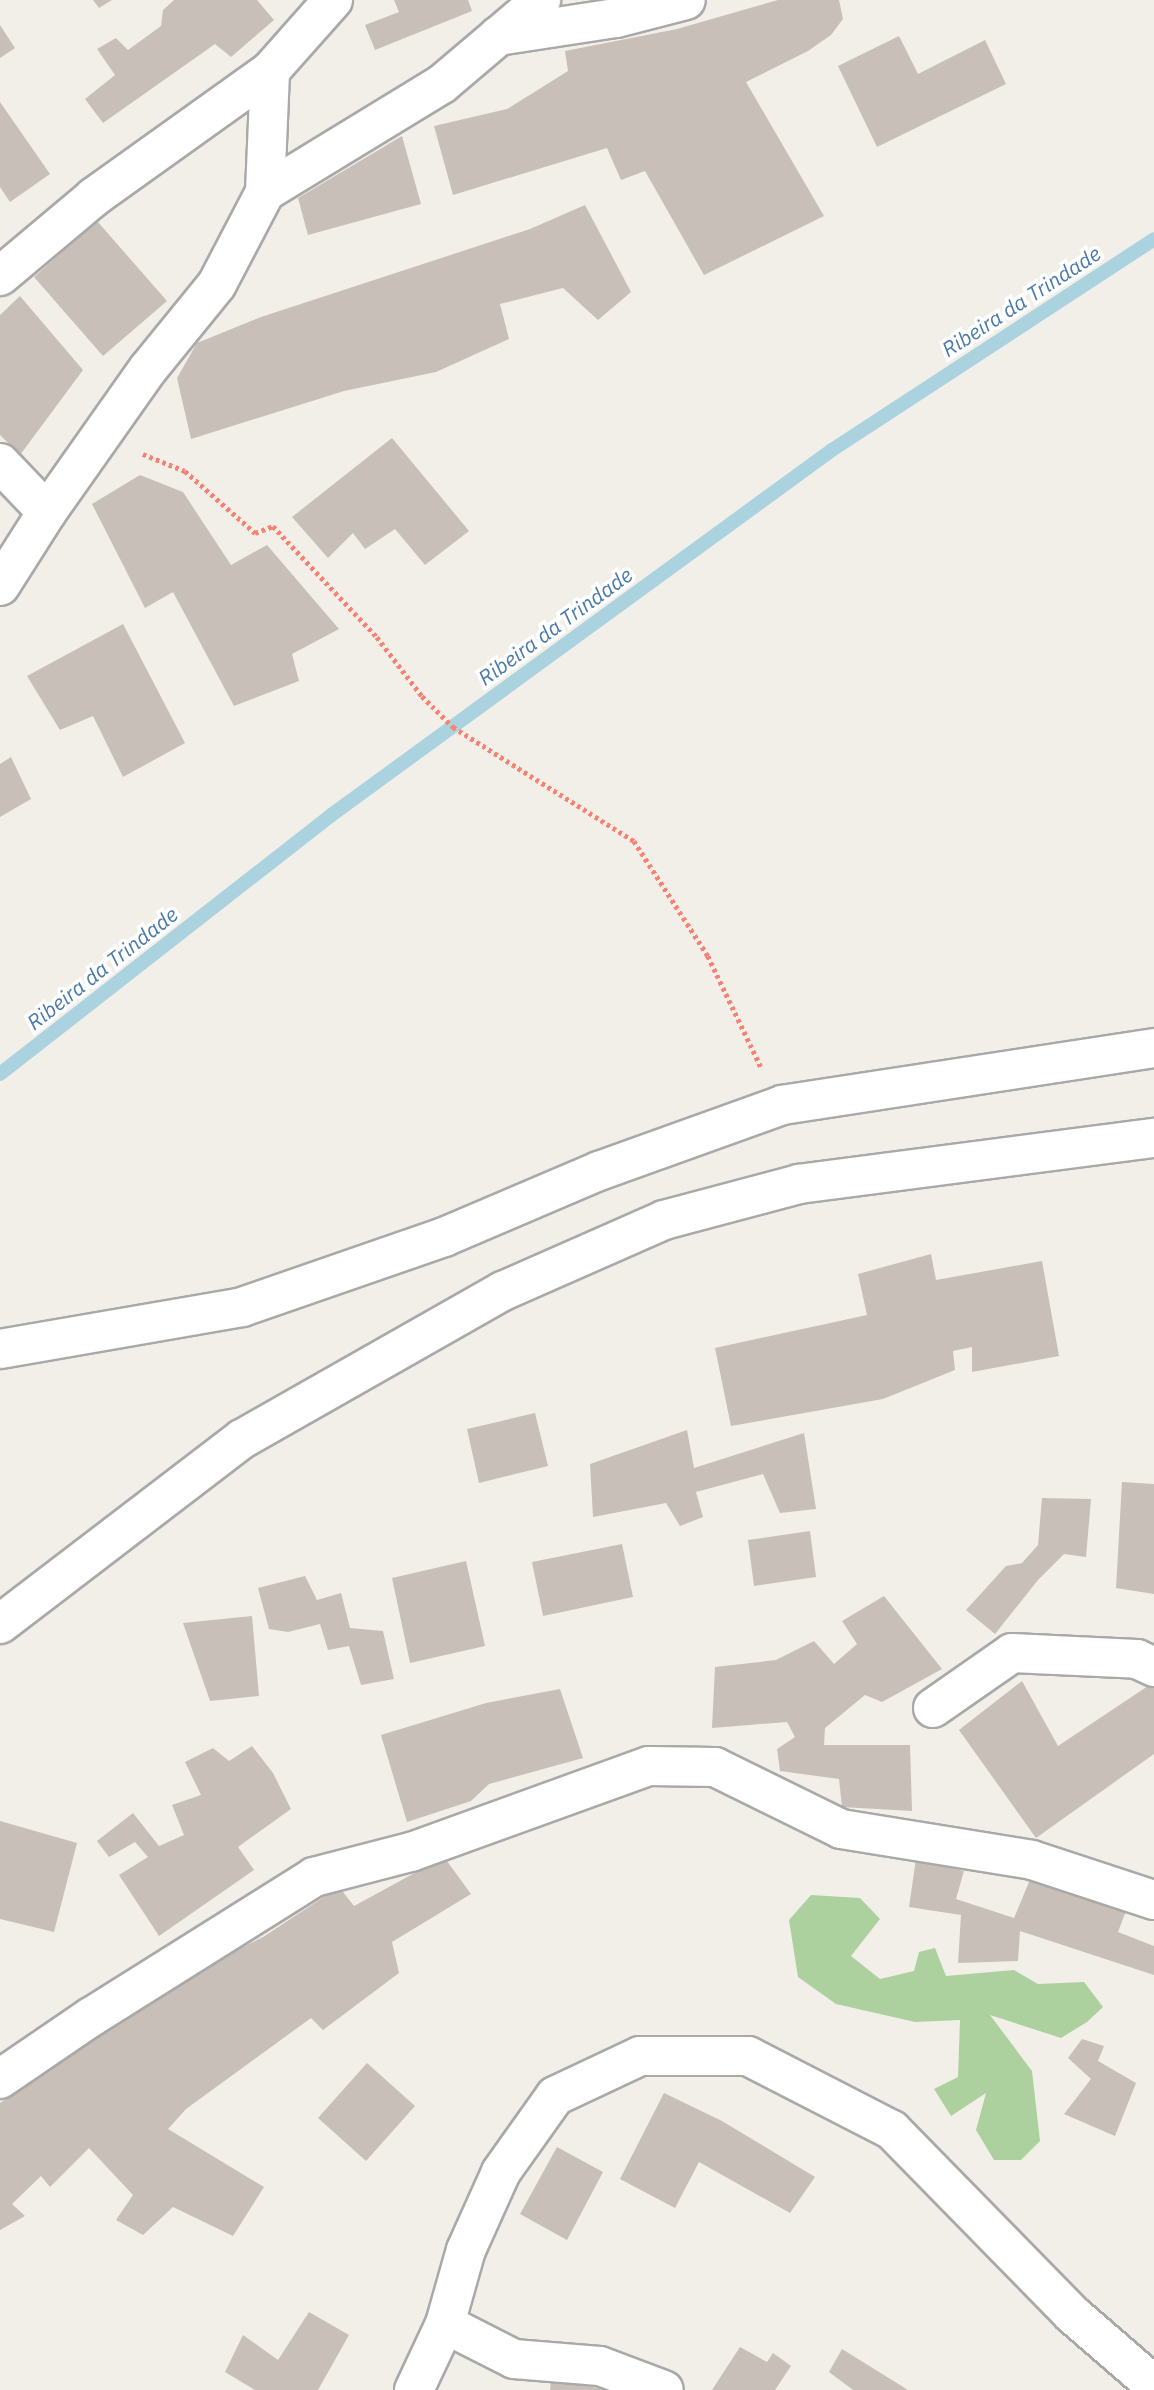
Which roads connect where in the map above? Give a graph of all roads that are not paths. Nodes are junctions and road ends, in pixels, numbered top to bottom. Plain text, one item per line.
1 (333, 0) edge
2 (541, 0) edge
3 (686, 0) edge
4 (498, 36) junction
5 (270, 71) junction
6 (265, 192) junction
7 (0, 276) edge
8 (0, 463) edge
9 (47, 512) junction
10 (0, 586) edge
11 (1154, 1048) edge
12 (1154, 1138) edge
13 (0, 1349) edge
14 (0, 1624) edge
15 (1154, 1667) edge
16 (933, 1708) dead end
17 (1154, 1900) edge
18 (0, 2079) edge
19 (445, 2324) junction
20 (1154, 2385) edge
21 (414, 2390) edge
22 (664, 2390) edge

1 - 5 street
2 - 4 street
3 - 4 street
4 - 6 street
5 - 6 street
5 - 7 street
6 - 9 street
8 - 9 street
9 - 10 street
11 - 13 street
12 - 14 street
15 - 16 street
17 - 18 street
19 - 20 street
19 - 21 street
19 - 22 street

